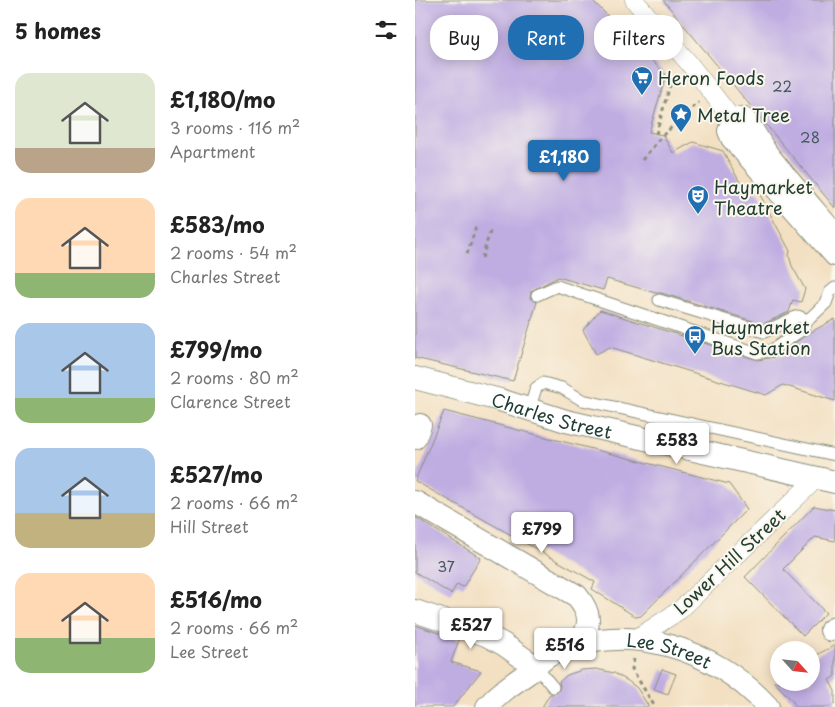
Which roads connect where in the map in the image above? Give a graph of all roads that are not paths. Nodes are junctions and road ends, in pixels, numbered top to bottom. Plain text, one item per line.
1 (634, 0) edge
2 (733, 120) junction
3 (835, 235) edge
4 (835, 255) edge
5 (835, 288) edge
6 (537, 295) dead end
7 (659, 300) dead end
8 (831, 303) edge
9 (805, 325) junction
10 (416, 379) edge
11 (529, 410) junction
12 (835, 455) edge
13 (826, 480) edge
14 (415, 502) edge
15 (415, 611) edge
16 (637, 638) junction
17 (579, 645) junction
18 (536, 667) junction
19 (553, 687) dead end
20 (498, 703) edge
21 (768, 707) edge

1 - 2 street
2 - 3 street
2 - 4 street
5 - 8 lane
6 - 9 lane
7 - 9 lane
8 - 9 lane
10 - 11 street, Charles Street
11 - 12 lane
11 - 13 street, Charles Street
13 - 16 street, Lower Hill Street
14 - 17 street
15 - 18 street
16 - 17 street, Lee Street
16 - 21 street, Lee Street
17 - 18 street, Lee Street
18 - 19 lane
18 - 20 street, Lee Street

